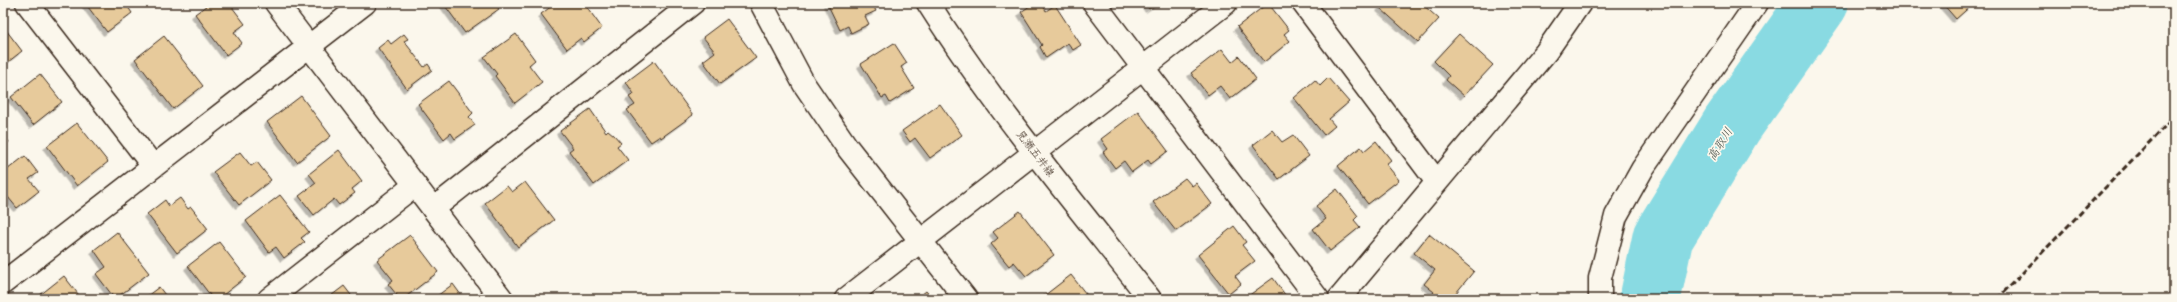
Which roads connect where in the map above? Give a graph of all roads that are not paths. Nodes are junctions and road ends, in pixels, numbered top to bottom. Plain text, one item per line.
1 (27, 3) edge
2 (276, 3) edge
3 (365, 3) edge
4 (693, 3) edge
5 (761, 3) edge
6 (928, 3) edge
7 (1094, 3) edge
8 (1226, 3) edge
9 (1303, 3) edge
10 (1580, 3) edge
11 (1757, 3) edge
12 (310, 45) junction
13 (1143, 67) junction
14 (1035, 152) junction
15 (153, 166) junction
16 (1437, 182) junction
17 (415, 184) junction
18 (433, 209) junction
19 (921, 241) junction
20 (6, 275) edge
21 (269, 299) edge
22 (502, 299) edge
23 (846, 299) edge
24 (966, 299) edge
25 (1150, 299) edge
26 (1318, 299) edge
27 (1338, 299) edge
28 (1600, 299) edge

1 - 15 street
2 - 12 street
3 - 12 street
4 - 18 street
5 - 19 street
6 - 14 street, 見瀬五井線
7 - 13 street
8 - 13 street
9 - 16 street
10 - 16 street
11 - 28 street
12 - 15 street
12 - 17 street
13 - 14 street
13 - 26 street
14 - 19 street
14 - 25 street, 見瀬五井線
15 - 20 street
16 - 27 street
17 - 18 street
17 - 21 street
18 - 22 street
19 - 23 street
19 - 24 street

